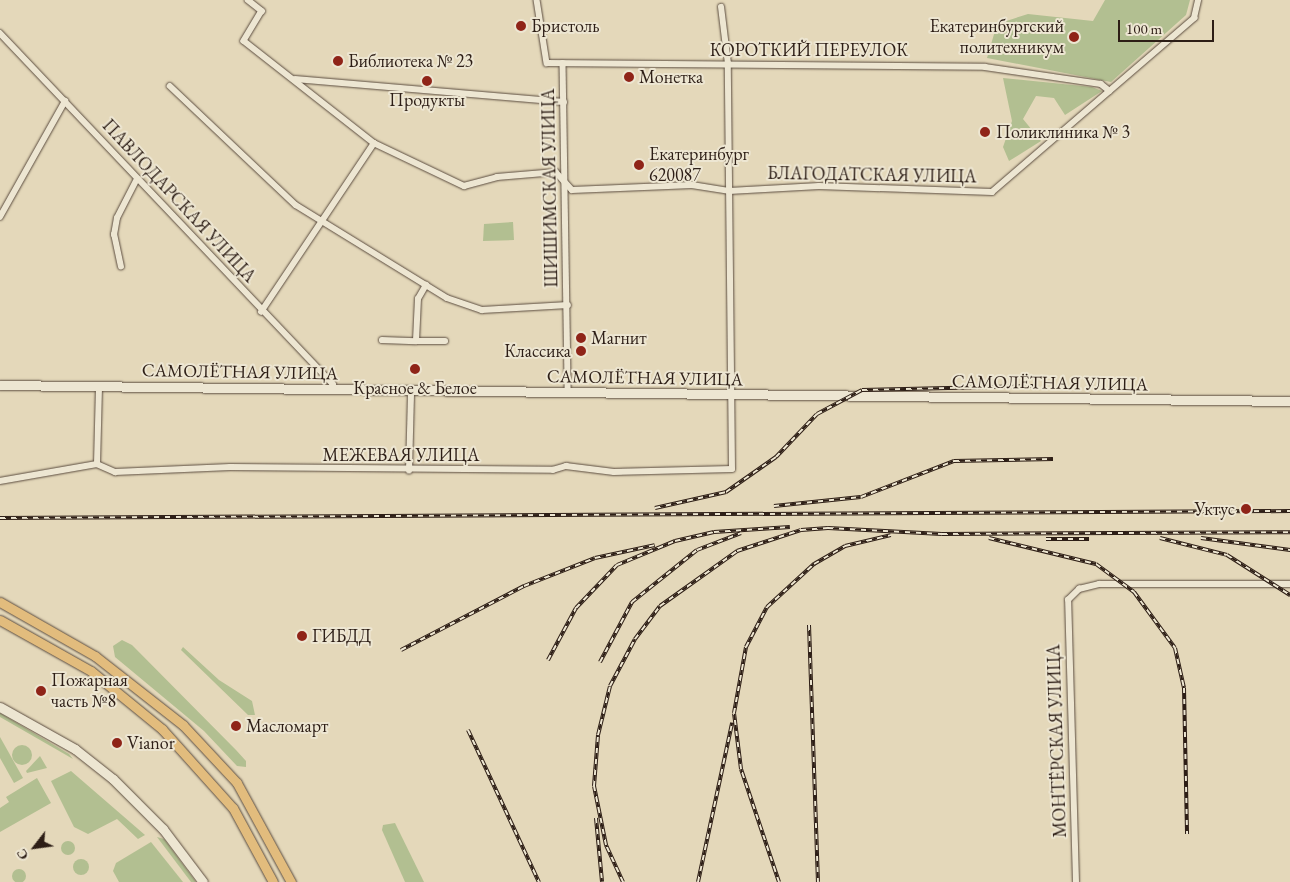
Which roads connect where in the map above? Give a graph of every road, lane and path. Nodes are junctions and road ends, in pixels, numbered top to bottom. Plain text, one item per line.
1 (248, 0) edge
2 (537, 0) edge
3 (1198, 0) edge
4 (721, 7) dead end
5 (0, 33) edge
6 (563, 63) junction
7 (728, 64) junction
8 (293, 79) junction
9 (170, 86) dead end
10 (1110, 92) junction
11 (65, 101) junction
12 (564, 102) junction
13 (374, 143) junction
14 (136, 179) junction
15 (565, 182) junction
16 (729, 190) junction
17 (0, 217) edge
18 (319, 221) junction
19 (121, 267) dead end
20 (426, 285) junction
21 (568, 305) junction
22 (261, 312) junction
23 (382, 340) dead end
24 (416, 341) junction
25 (445, 341) dead end
26 (0, 384) edge
27 (99, 386) junction
28 (332, 390) junction
29 (568, 392) junction
30 (411, 393) junction
31 (733, 396) junction
32 (1290, 402) edge
33 (97, 464) junction
34 (409, 471) junction
35 (0, 481) edge
36 (1290, 584) edge
37 (0, 602) edge
38 (0, 620) edge
39 (0, 707) edge
40 (203, 882) edge
41 (273, 882) edge
42 (291, 882) edge
43 (1076, 882) edge

1 - 8 street, БЛАГОДАТСКАЯ УЛИЦА
2 - 6 street, ШИШИМСКАЯ УЛИЦА
3 - 10 street, БЛАГОДАТСКАЯ УЛИЦА
4 - 7 street
5 - 11 street, ПАВЛОДАРСКАЯ УЛИЦА
6 - 7 street, КОРОТКИЙ ПЕРЕУЛОК
6 - 12 street, ШИШИМСКАЯ УЛИЦА
7 - 10 street, КОРОТКИЙ ПЕРЕУЛОК
7 - 16 street
8 - 12 street
8 - 13 street, БЛАГОДАТСКАЯ УЛИЦА
9 - 18 street
10 - 16 street, БЛАГОДАТСКАЯ УЛИЦА
11 - 14 street, ПАВЛОДАРСКАЯ УЛИЦА
11 - 17 street
12 - 15 street, ШИШИМСКАЯ УЛИЦА
13 - 15 street, БЛАГОДАТСКАЯ УЛИЦА
13 - 18 street
14 - 19 street
14 - 22 street, ПАВЛОДАРСКАЯ УЛИЦА
15 - 16 street, БЛАГОДАТСКАЯ УЛИЦА
15 - 21 street, ШИШИМСКАЯ УЛИЦА
16 - 31 street
18 - 20 street
18 - 22 street
20 - 21 street
20 - 24 street
21 - 29 street, ШИШИМСКАЯ УЛИЦА
22 - 28 street, ПАВЛОДАРСКАЯ УЛИЦА
23 - 24 street
24 - 25 street
26 - 27 main road, САМОЛЁТНАЯ УЛИЦА
27 - 28 main road, САМОЛЁТНАЯ УЛИЦА
27 - 33 street
28 - 30 main road, САМОЛЁТНАЯ УЛИЦА
29 - 30 main road, САМОЛЁТНАЯ УЛИЦА
29 - 31 main road, САМОЛЁТНАЯ УЛИЦА
30 - 34 street
31 - 32 main road, САМОЛЁТНАЯ УЛИЦА
31 - 34 street, МЕЖЕВАЯ УЛИЦА
33 - 34 street, МЕЖЕВАЯ УЛИЦА
33 - 35 street, МЕЖЕВАЯ УЛИЦА
36 - 43 street, МОНТЁРСКАЯ УЛИЦА
37 - 42 main road
38 - 41 main road
39 - 40 main road

